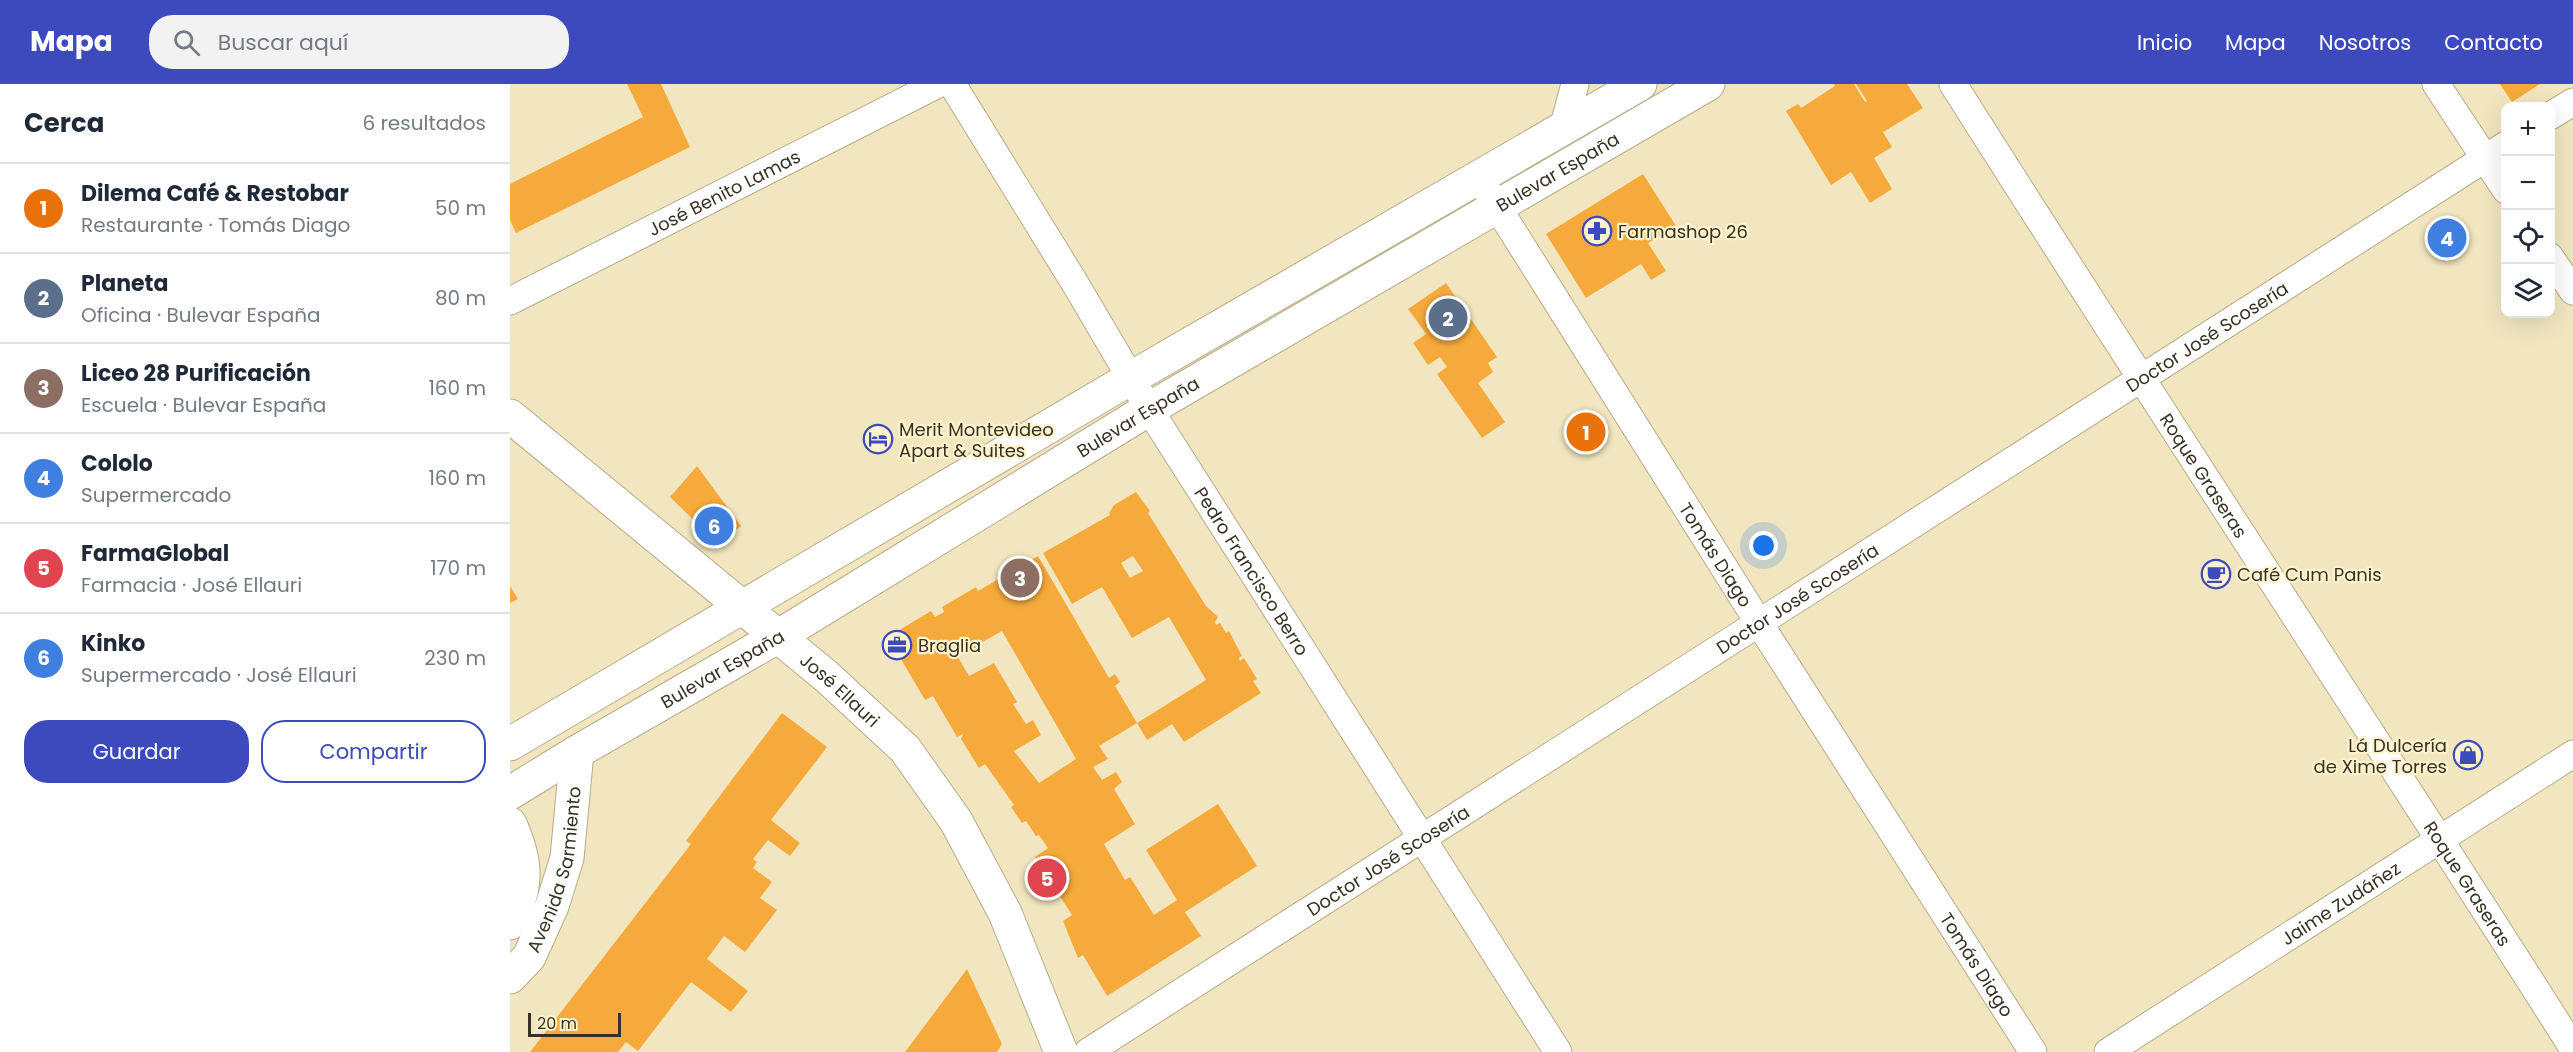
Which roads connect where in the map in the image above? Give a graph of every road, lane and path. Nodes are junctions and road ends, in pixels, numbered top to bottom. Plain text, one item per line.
1 (938, 84) edge
2 (952, 84) edge
3 (1575, 84) edge
4 (1640, 84) edge
5 (1708, 84) edge
6 (1953, 84) edge
7 (2436, 84) edge
8 (2573, 102) edge
9 (2555, 113) edge
10 (1563, 129) junction
11 (2495, 152) edge
12 (2501, 175) edge
13 (1479, 177) junction
14 (1497, 206) junction
15 (2555, 264) edge
16 (2573, 291) edge
17 (510, 301) edge
18 (1131, 378) junction
19 (2140, 379) junction
20 (1149, 409) junction
21 (510, 416) edge
22 (742, 607) junction
23 (1759, 623) junction
24 (777, 637) junction
25 (510, 744) edge
26 (577, 752) junction
27 (2573, 754) edge
28 (510, 793) edge
29 (510, 824) edge
30 (2440, 838) junction
31 (1422, 839) junction
32 (510, 923) edge
33 (510, 977) edge
34 (2573, 1048) edge
35 (1061, 1052) edge
36 (1088, 1052) edge
37 (1558, 1052) edge
38 (2033, 1052) edge
39 (2108, 1052) edge

1 - 17 street, José Benito Lamas
2 - 18 street, Pedro Francisco Berro
3 - 10 street
4 - 10 main road, Bulevar España
5 - 14 main road, Bulevar España
6 - 19 street, Roque Graseras
7 - 11 street
8 - 9 street
10 - 13 main road, Bulevar España
11 - 12 street
11 - 19 street, Doctor José Scosería
13 - 14 street, Tomás Diago
13 - 18 main road, Bulevar España
14 - 20 main road, Bulevar España
14 - 23 street, Tomás Diago
15 - 16 street
18 - 20 street, Pedro Francisco Berro
18 - 22 main road, Bulevar España
19 - 23 street, Doctor José Scosería
19 - 30 street, Roque Graseras
20 - 24 main road, Bulevar España
20 - 31 street, Pedro Francisco Berro
21 - 22 main road, José Ellauri
22 - 24 main road, José Ellauri
22 - 25 main road, Bulevar España
23 - 31 street, Doctor José Scosería
23 - 38 street, Tomás Diago
24 - 26 main road, Bulevar España
24 - 35 main road, José Ellauri
26 - 28 main road, Bulevar España
26 - 33 main road, Avenida Sarmiento
27 - 30 street, Jaime Zudáñez
29 - 32 main road, Avenida Sarmiento
30 - 34 street, Roque Graseras
30 - 39 street, Jaime Zudáñez
31 - 36 street, Doctor José Scosería
31 - 37 street, Pedro Francisco Berro

